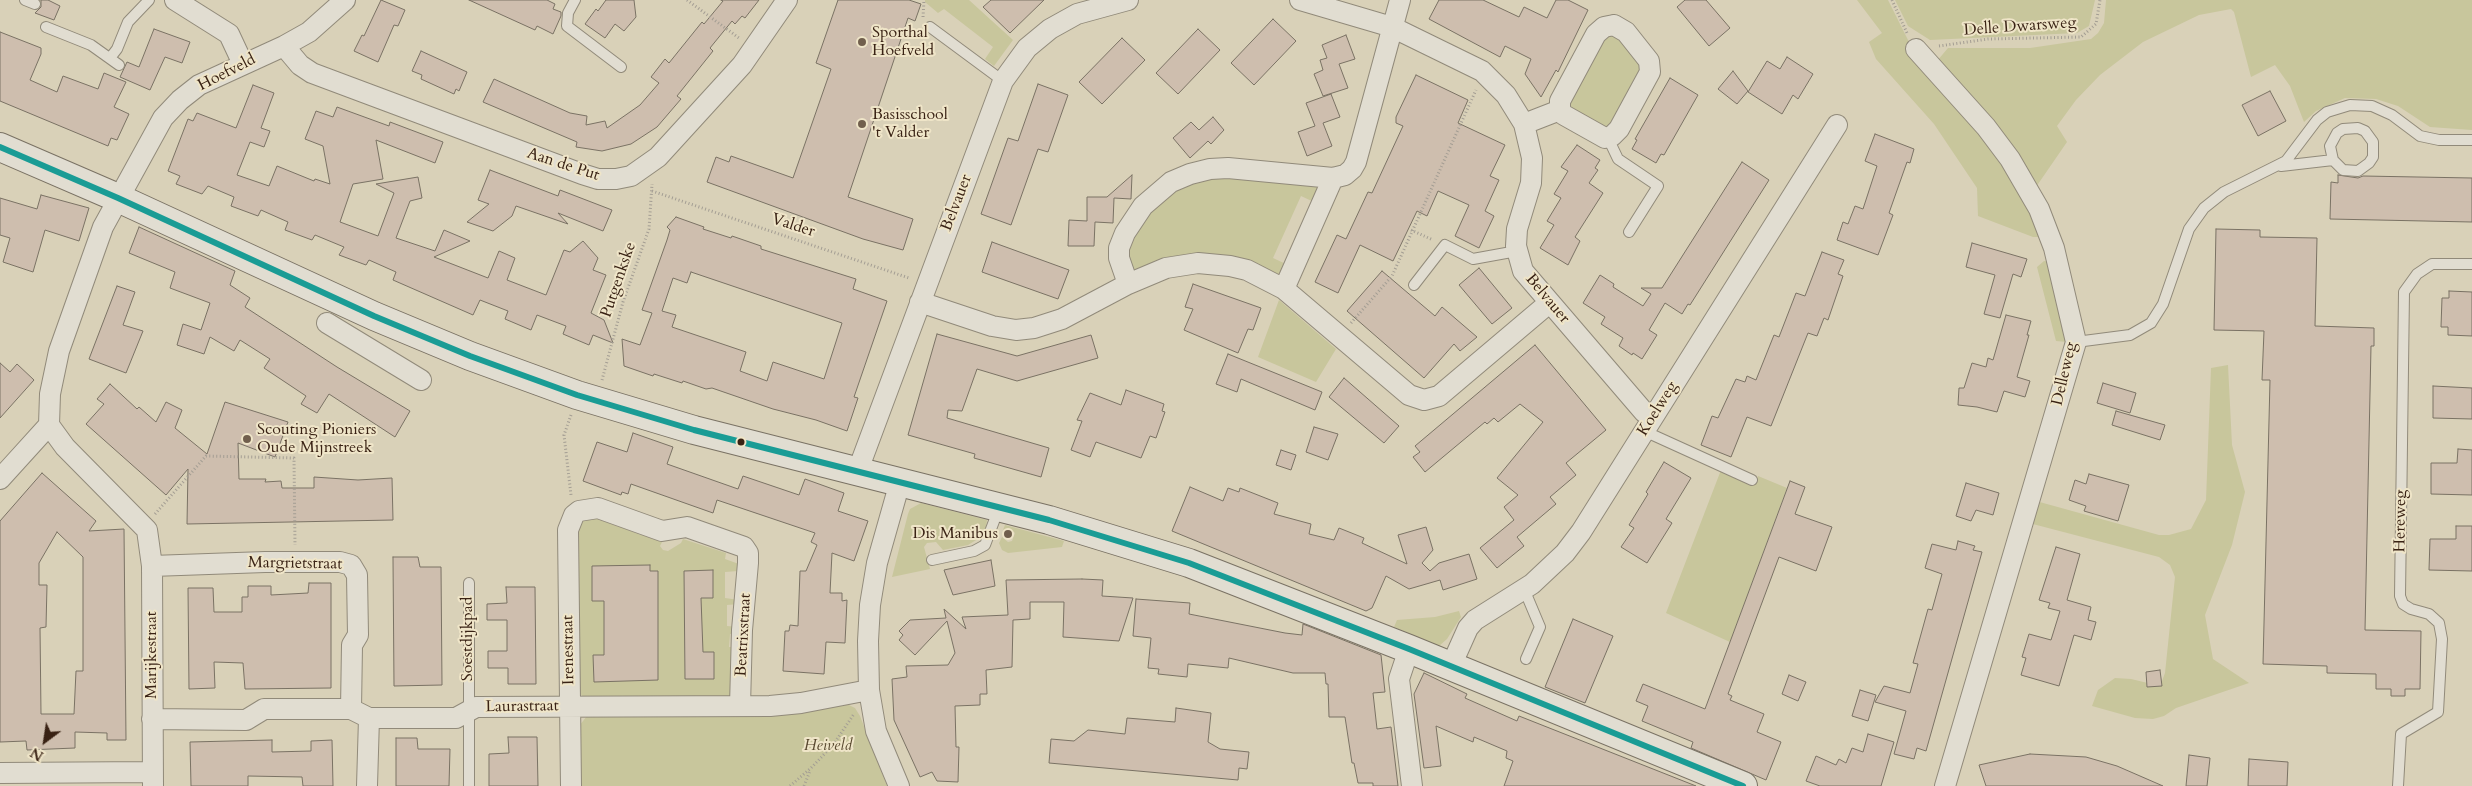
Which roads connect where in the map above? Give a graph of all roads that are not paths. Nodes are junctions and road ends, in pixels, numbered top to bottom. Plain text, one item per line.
1 (149, 0) edge
2 (175, 0) edge
3 (345, 0) edge
4 (575, 0) edge
5 (787, 0) edge
6 (1128, 0) edge
7 (1300, 0) edge
8 (1400, 0) edge
9 (46, 27) dead end
10 (930, 27) dead end
11 (1392, 27) junction
12 (284, 46) junction
13 (1916, 49) road end
14 (110, 58) junction
15 (242, 64) junction
16 (118, 65) dead end
17 (621, 67) dead end
18 (1003, 81) junction
19 (1560, 110) junction
20 (1524, 124) junction
21 (1837, 125) dead end
22 (1608, 138) junction
23 (2472, 140) edge
24 (0, 148) edge
25 (2333, 160) junction
26 (2278, 166) junction
27 (1333, 178) junction
28 (118, 198) junction
29 (1630, 232) dead end
30 (1517, 251) junction
31 (2472, 264) edge
32 (1128, 284) junction
33 (1414, 285) dead end
34 (1284, 289) junction
35 (923, 293) junction
36 (1549, 303) junction
37 (374, 316) junction
38 (327, 323) dead end
39 (2076, 342) junction
40 (360, 343) junction
41 (421, 380) dead end
42 (1648, 424) junction
43 (49, 425) junction
44 (858, 470) junction
45 (0, 479) edge
46 (1752, 480) dead end
47 (900, 482) junction
48 (999, 507) junction
49 (932, 560) dead end
50 (748, 564) joint
51 (152, 566) junction
52 (469, 583) dead end
53 (1524, 589) junction
54 (1409, 649) junction
55 (1526, 659) dead end
56 (1451, 666) junction
57 (869, 690) junction
58 (570, 706) junction
59 (740, 706) junction
60 (351, 709) junction
61 (468, 713) junction
62 (370, 718) junction
63 (152, 719) junction
64 (0, 773) edge
65 (152, 779) edge
66 (367, 786) edge
67 (469, 786) edge
68 (571, 786) edge
69 (899, 786) edge
70 (1412, 786) edge
71 (1743, 786) edge
72 (1945, 786) edge
73 (2398, 786) edge

1 - 14 lane
2 - 15 street
3 - 12 street, Hoefveld
4 - 17 lane
5 - 12 street, Aan de Put
6 - 18 street, Belvauer
7 - 11 street, Belvauer
8 - 11 street
9 - 14 lane
10 - 18 lane
11 - 20 street, Belvauer
11 - 27 street
12 - 15 street, Hoefveld
13 - 39 street, Delleweg
14 - 16 lane
15 - 28 street, Hoefveld
18 - 35 street, Belvauer
19 - 20 street
19 - 22 street
19 - 22 street
20 - 30 street, Belvauer
21 - 42 street, Koelweg
22 - 29 lane
23 - 26 lane
24 - 28 street
25 - 25 lane
25 - 26 lane
26 - 39 lane
27 - 32 street
27 - 34 street
28 - 37 street
28 - 43 street, Hoefveld
30 - 33 lane
30 - 36 street, Belvauer
31 - 73 lane, Hereweg
32 - 34 street
32 - 35 street
34 - 36 street
35 - 44 street, Belvauer
36 - 42 street, Belvauer
37 - 40 street
37 - 44 street
38 - 40 street
39 - 72 street, Delleweg
40 - 41 street
42 - 46 lane
42 - 53 street, Koelweg
43 - 45 street
43 - 51 street, Marijkestraat
44 - 47 street
47 - 48 street
47 - 57 street
48 - 49 lane
48 - 54 street
50 - 58 street, Irenestraat
50 - 59 street, Beatrixstraat
51 - 60 street, Margrietstraat
51 - 63 street, Marijkestraat
52 - 61 lane, Soestdijkpad
53 - 55 lane
53 - 56 street, Koelweg
54 - 56 street
54 - 70 street
56 - 71 street
57 - 59 street, Laurastraat
57 - 69 street
58 - 59 street, Laurastraat
58 - 61 street, Laurastraat
58 - 68 street, Irenestraat
60 - 62 street, Laurastraat
60 - 63 street, Laurastraat
61 - 62 street, Laurastraat
61 - 67 lane, Soestdijkpad
62 - 66 street
63 - 65 street, Marijkestraat
64 - 65 street

